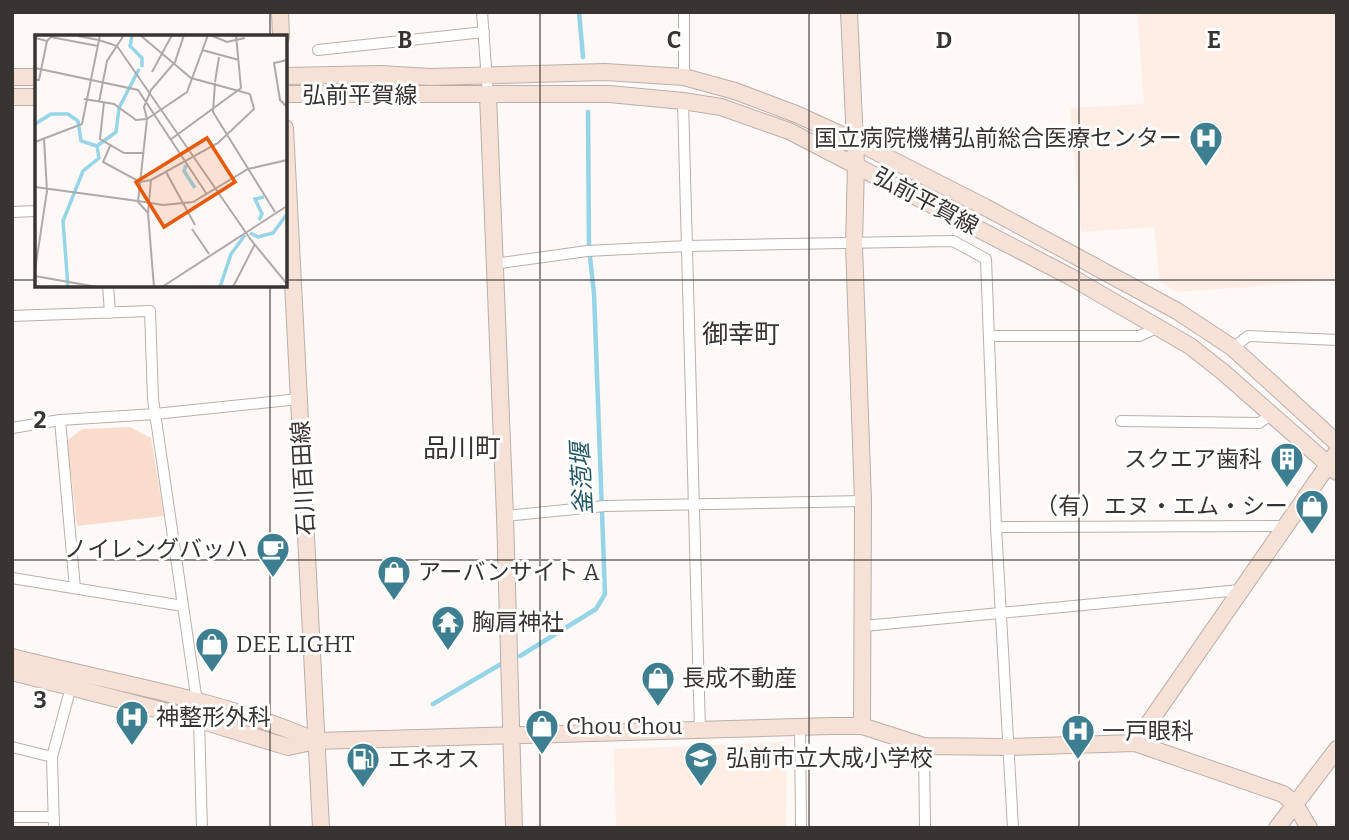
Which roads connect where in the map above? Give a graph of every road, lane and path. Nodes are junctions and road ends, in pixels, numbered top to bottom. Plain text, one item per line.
1 (280, 12) edge
2 (482, 12) edge
3 (684, 12) edge
4 (849, 12) edge
5 (484, 32) junction
6 (281, 35) edge
7 (318, 50) dead end
8 (486, 74) junction
9 (287, 76) edge
10 (12, 77) edge
11 (684, 77) junction
12 (35, 78) edge
13 (287, 94) edge
14 (488, 95) junction
15 (12, 97) edge
16 (35, 97) edge
17 (683, 101) junction
18 (855, 141) junction
19 (856, 164) junction
20 (287, 167) edge
21 (35, 211) edge
22 (12, 212) edge
23 (854, 244) junction
24 (687, 246) junction
25 (494, 264) junction
26 (108, 287) edge
27 (110, 313) junction
28 (12, 316) edge
29 (1159, 327) junction
30 (990, 336) junction
31 (1337, 340) edge
32 (1233, 348) junction
33 (299, 399) junction
34 (155, 414) junction
35 (1271, 415) junction
36 (60, 420) junction
37 (1121, 421) dead end
38 (12, 428) edge
39 (1337, 443) edge
40 (1334, 463) edge
41 (863, 501) junction
42 (695, 504) junction
43 (505, 516) junction
44 (1285, 526) junction
45 (996, 527) junction
46 (12, 578) edge
47 (75, 588) junction
48 (1240, 590) junction
49 (183, 606) junction
50 (1002, 614) junction
51 (864, 626) junction
52 (12, 657) edge
53 (12, 672) edge
54 (73, 680) junction
55 (197, 702) junction
56 (199, 720) junction
57 (862, 726) junction
58 (800, 727) junction
59 (700, 731) junction
60 (512, 734) junction
61 (317, 741) junction
62 (1135, 743) junction
63 (924, 746) junction
64 (12, 747) edge
65 (1008, 747) junction
66 (1337, 749) edge
67 (52, 757) junction
68 (1295, 804) junction
69 (12, 817) edge
70 (54, 822) edge
71 (202, 828) edge
72 (321, 828) edge
73 (514, 828) edge
74 (801, 828) edge
75 (925, 828) edge
76 (1013, 828) edge
77 (1277, 828) edge
78 (1309, 828) edge

1 - 6 street
2 - 5 street
3 - 11 street
4 - 18 street
5 - 7 street
5 - 8 street
8 - 9 street, 弘前平賀線
8 - 11 street, 弘前平賀線
8 - 14 street
10 - 12 street
11 - 18 street, 弘前平賀線
13 - 14 street, 弘前平賀線
14 - 17 street, 弘前平賀線
14 - 25 street
15 - 16 street
17 - 19 street, 弘前平賀線
17 - 24 street
18 - 19 street
18 - 32 street, 弘前平賀線
19 - 23 street
19 - 29 street, 弘前平賀線
20 - 33 street, 石川百田線
21 - 22 street
23 - 24 street
23 - 30 street
23 - 41 street
24 - 25 street
24 - 42 street
25 - 43 street
26 - 27 street
27 - 28 street
27 - 34 street
29 - 30 street
29 - 35 street, 弘前平賀線
30 - 45 street
31 - 32 street
32 - 39 street, 弘前平賀線
33 - 34 street
33 - 61 street, 石川百田線
34 - 36 street
34 - 49 street
35 - 37 street
35 - 40 street, 弘前平賀線
36 - 38 street
36 - 47 street
40 - 44 street
41 - 42 street
41 - 51 street
42 - 43 street
42 - 59 street
43 - 60 street
44 - 45 street
44 - 48 street
45 - 50 street
46 - 47 street
47 - 49 street
48 - 50 street
48 - 62 street
49 - 55 street
50 - 51 street
50 - 65 street
51 - 57 street
52 - 54 street
53 - 54 street
54 - 55 street
54 - 56 street
54 - 67 street
55 - 61 street
56 - 61 street
56 - 71 street
57 - 58 street
57 - 63 street
58 - 59 street
58 - 74 street
59 - 60 street
60 - 61 street
60 - 73 street
61 - 72 street, 石川百田線
62 - 65 street
62 - 68 street
63 - 65 street
63 - 75 street
64 - 67 street
65 - 76 street
66 - 68 street
67 - 70 street
68 - 77 street
68 - 78 street
69 - 70 street

